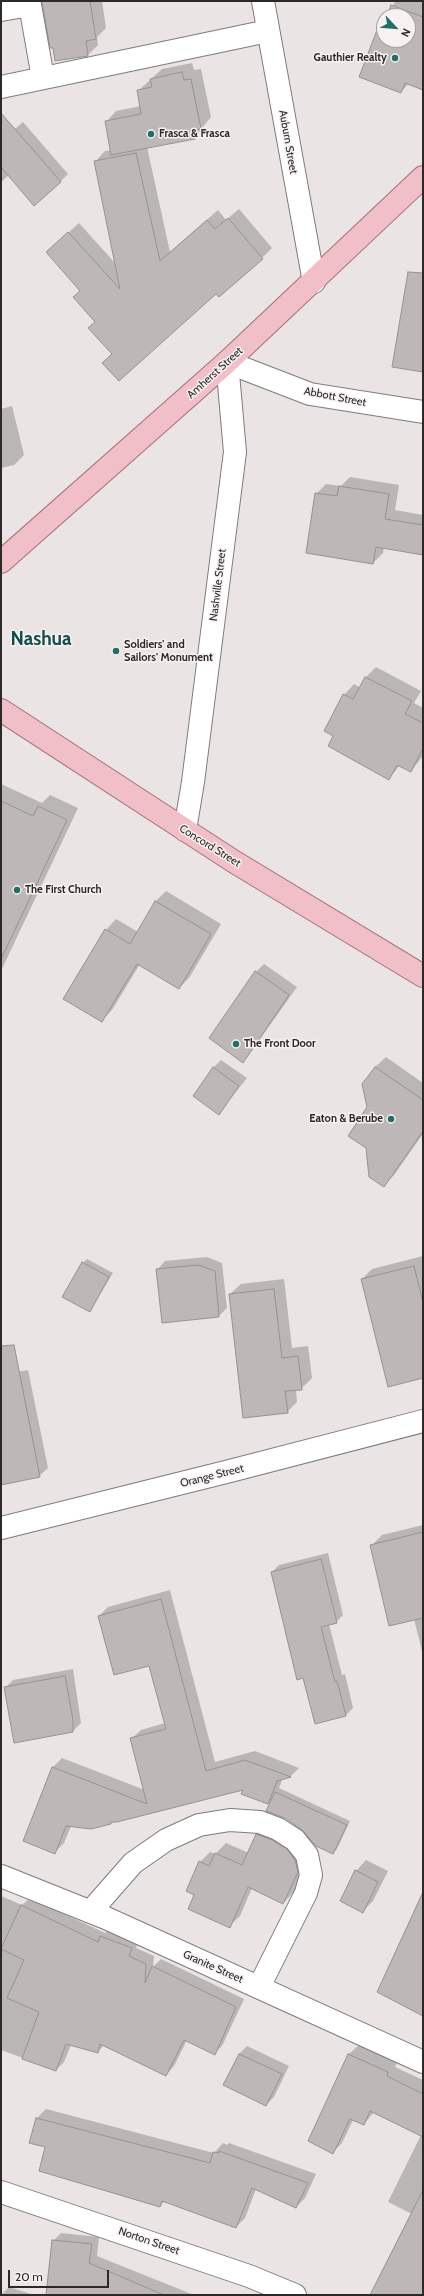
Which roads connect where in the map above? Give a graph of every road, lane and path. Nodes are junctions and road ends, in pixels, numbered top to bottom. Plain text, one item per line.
1 (263, 1) edge
2 (1, 10) edge
3 (268, 32) junction
4 (43, 78) junction
5 (1, 87) edge
6 (423, 177) edge
7 (314, 282) junction
8 (227, 362) junction
9 (423, 412) edge
10 (1, 562) edge
11 (1, 710) edge
12 (184, 830) junction
13 (423, 976) edge
14 (423, 1421) edge
15 (1, 1528) edge
16 (1, 1876) edge
17 (90, 1912) junction
18 (259, 1988) junction
19 (423, 2062) edge
20 (1, 2192) edge
21 (295, 2295) edge

1 - 3 street, Auburn Street
2 - 4 street
3 - 4 street
3 - 7 street, Auburn Street
4 - 5 street
6 - 7 main road, Amherst Street
7 - 8 main road, Amherst Street
8 - 9 street, Abbott Street
8 - 10 main road, Amherst Street
8 - 12 street, Nashville Street
11 - 12 main road, Concord Street
12 - 13 main road, Concord Street
14 - 15 street, Orange Street
16 - 17 street, Granite Street
17 - 18 street, Granite Street
17 - 18 street
18 - 19 street, Granite Street
20 - 21 street, Norton Street

